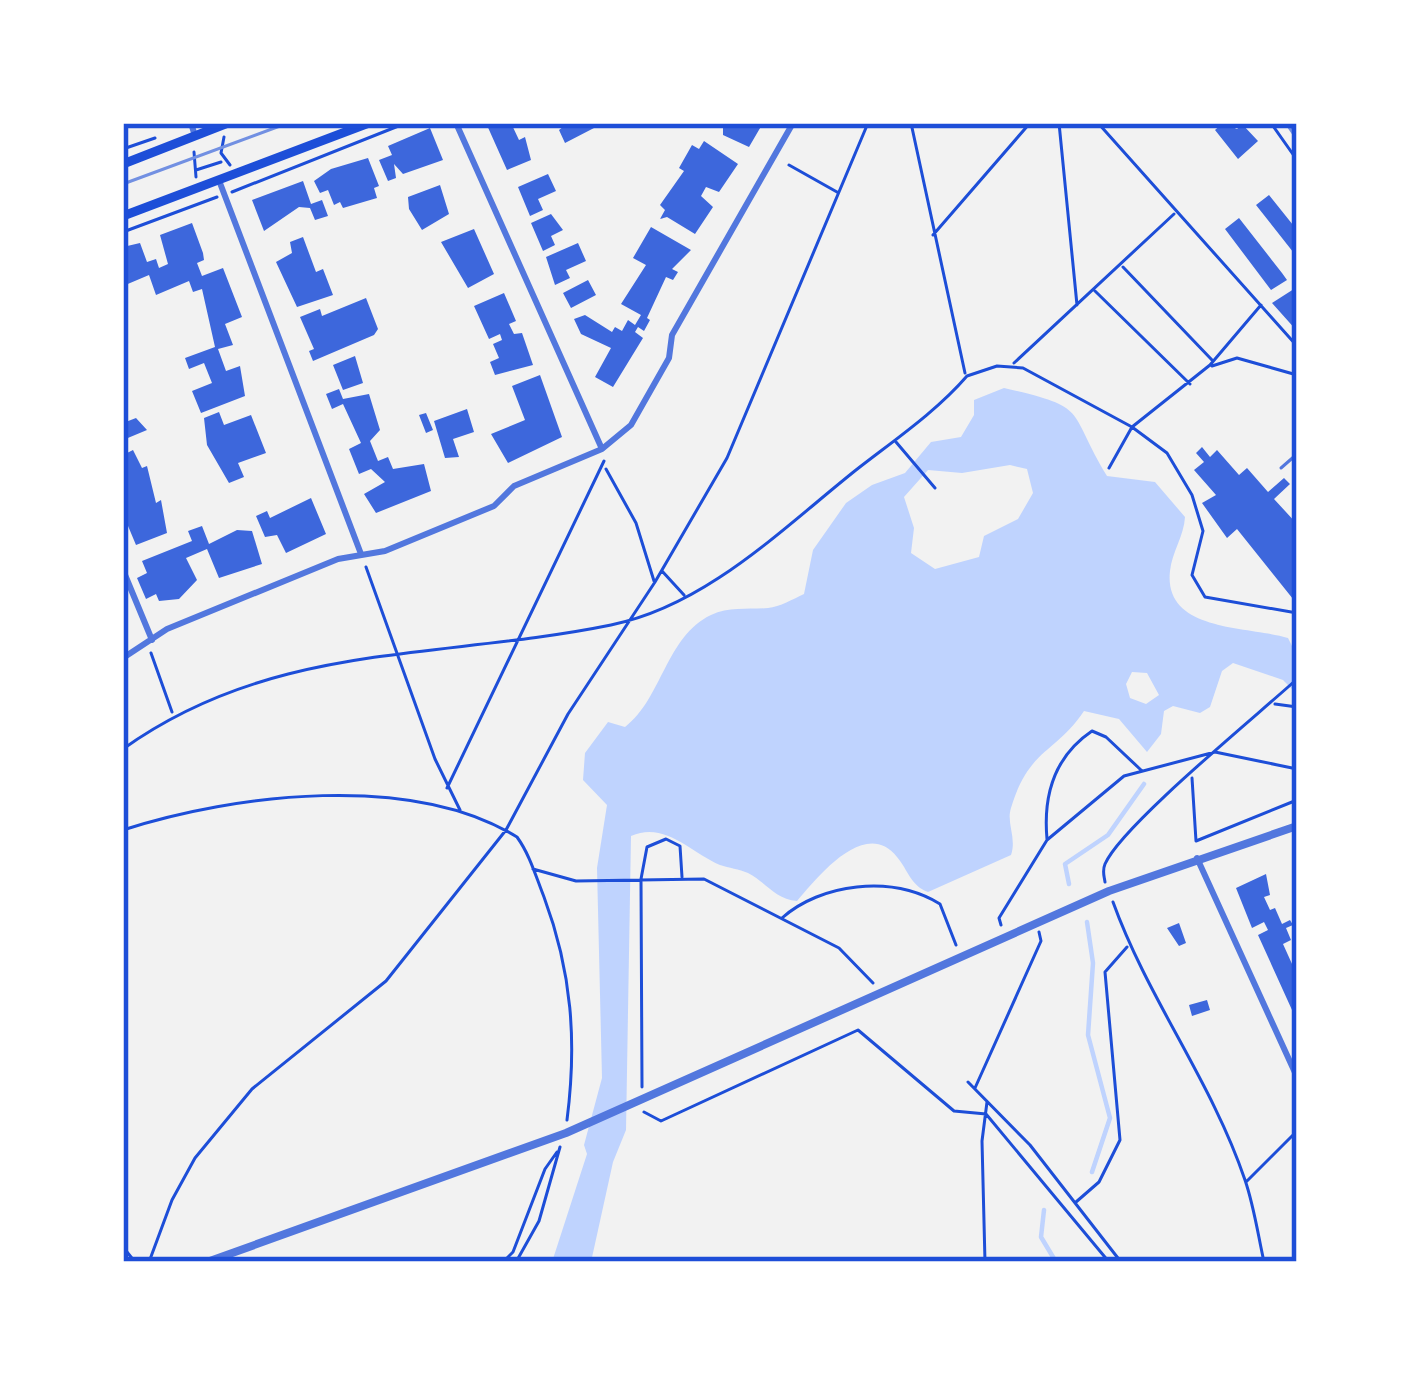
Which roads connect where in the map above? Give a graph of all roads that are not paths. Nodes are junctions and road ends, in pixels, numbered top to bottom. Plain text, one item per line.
1 (190, 123) edge
2 (228, 123) edge
3 (369, 123) edge
4 (456, 123) edge
5 (793, 123) edge
6 (195, 136) junction
7 (123, 164) edge
8 (220, 183) junction
9 (123, 216) edge
10 (602, 448) junction
11 (1297, 454) edge
12 (1281, 468) dead end
13 (362, 554) junction
14 (123, 570) edge
15 (149, 642) junction
16 (123, 658) edge
17 (1297, 826) edge
18 (1199, 857) junction
19 (1297, 1077) edge
20 (207, 1262) edge

1 - 6 street
2 - 6 main road
3 - 8 main road
4 - 10 street
5 - 10 street
6 - 7 main road
8 - 9 main road
8 - 13 street
10 - 13 street
11 - 12 lane
13 - 15 street
14 - 15 street
15 - 16 street
17 - 18 street
18 - 19 street
18 - 20 street

